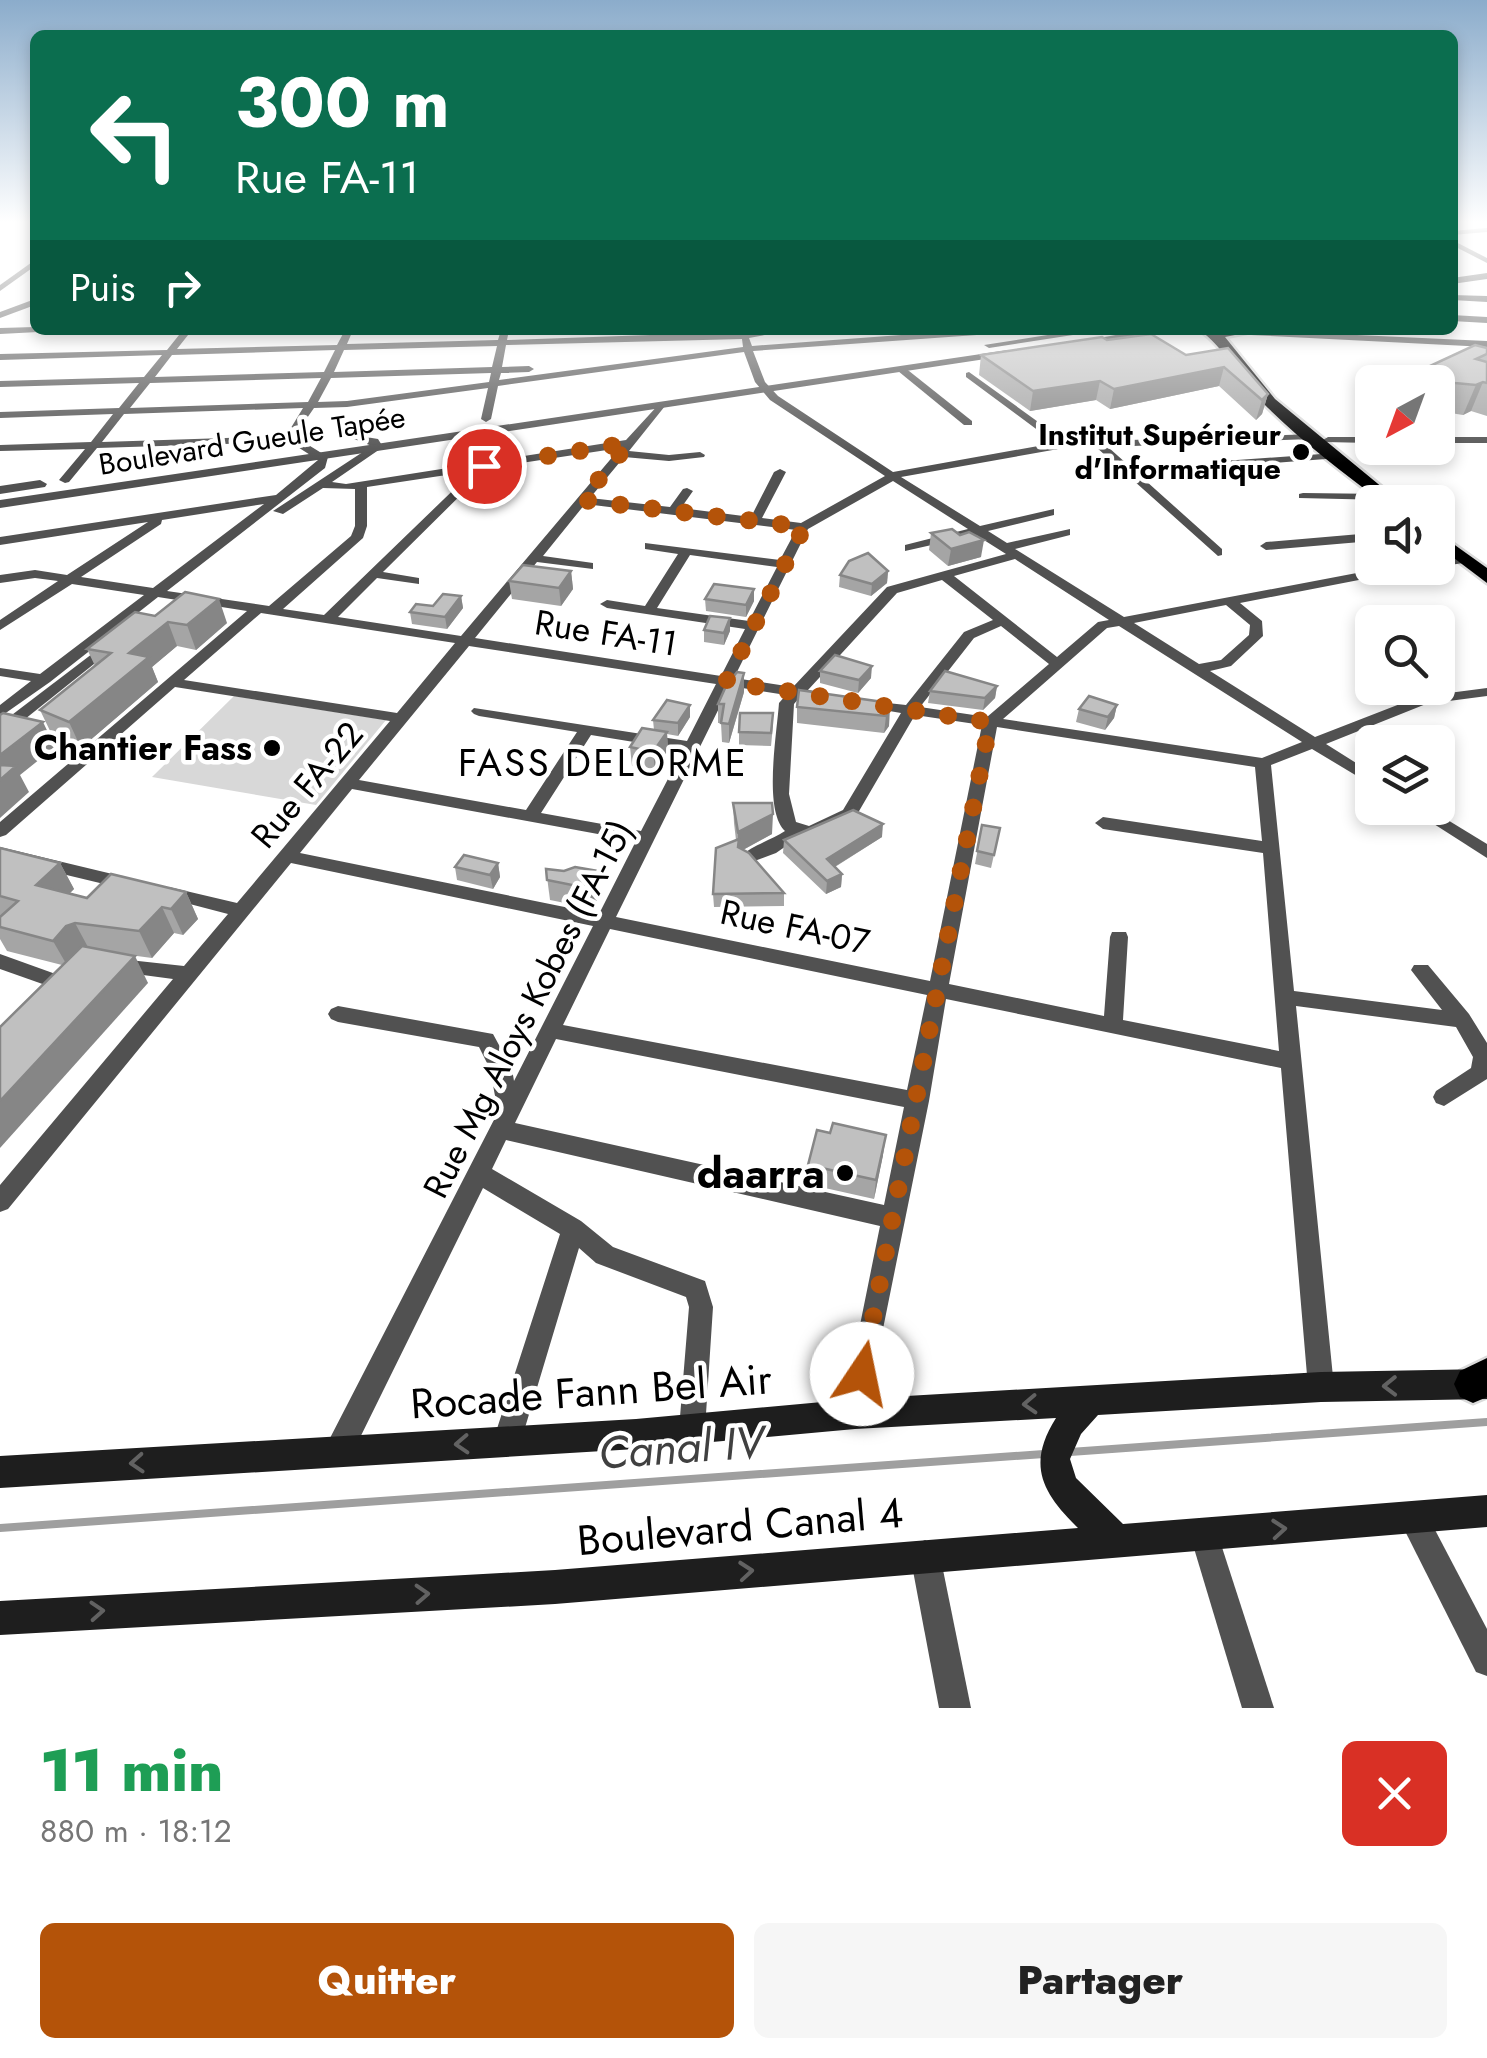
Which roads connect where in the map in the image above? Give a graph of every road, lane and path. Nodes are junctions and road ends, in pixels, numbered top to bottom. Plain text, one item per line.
1 (25, 304) edge
2 (0, 313) edge
3 (1458, 318) edge
4 (1487, 320) edge
5 (30, 330) edge
6 (1, 331) edge
7 (185, 335) edge
8 (346, 335) edge
9 (504, 335) edge
10 (696, 335) edge
11 (744, 335) edge
12 (942, 335) edge
13 (1046, 335) edge
14 (1130, 335) edge
15 (1213, 335) edge
16 (1245, 335) edge
17 (1319, 335) edge
18 (1434, 335) edge
19 (907, 338) edge
20 (1440, 342) junction
21 (502, 343) junction
22 (1487, 344) edge
23 (341, 346) junction
24 (748, 349) junction
25 (173, 352) junction
26 (0, 357) edge
27 (901, 369) junction
28 (496, 370) junction
29 (559, 372) junction
30 (328, 374) junction
31 (968, 375) dead end
32 (151, 379) junction
33 (0, 384) edge
34 (494, 384) junction
35 (759, 384) junction
36 (310, 405) junction
37 (660, 406) junction
38 (125, 410) junction
39 (0, 415) edge
40 (486, 419) junction
41 (968, 423) dead end
42 (358, 437) junction
43 (1319, 438) junction
44 (1355, 439) edge
45 (1455, 440) edge
46 (1487, 440) edge
47 (298, 442) junction
48 (1098, 442) junction
49 (96, 445) junction
50 (1064, 445) junction
51 (0, 448) edge
52 (378, 448) junction
53 (625, 448) junction
54 (700, 455) dead end
55 (321, 456) junction
56 (1335, 456) junction
57 (1209, 465) dead end
58 (484, 466) junction
59 (780, 472) dead end
60 (893, 474) junction
61 (65, 480) junction
62 (322, 484) junction
63 (361, 485) junction
64 (1371, 485) edge
65 (1383, 485) edge
66 (0, 490) edge
67 (687, 491) dead end
68 (1302, 496) dead end
69 (279, 498) junction
70 (1355, 498) edge
71 (582, 500) junction
72 (0, 504) edge
73 (672, 511) junction
74 (1050, 512) dead end
75 (164, 516) junction
76 (755, 521) junction
77 (804, 527) junction
78 (979, 529) junction
79 (1066, 532) dead end
80 (1355, 538) edge
81 (0, 541) edge
82 (1455, 541) edge
83 (648, 546) dead end
84 (1266, 546) dead end
85 (910, 548) dead end
86 (686, 551) junction
87 (1013, 551) junction
88 (1218, 552) dead end
89 (1455, 552) edge
90 (534, 558) junction
91 (1464, 559) junction
92 (1455, 560) edge
93 (784, 564) junction
94 (588, 566) dead end
95 (1487, 566) edge
96 (373, 574) junction
97 (943, 574) junction
98 (1355, 576) edge
99 (1487, 578) edge
100 (0, 579) edge
101 (70, 580) junction
102 (414, 581) dead end
103 (162, 596) junction
104 (1228, 600) junction
105 (607, 604) dead end
106 (648, 610) junction
107 (263, 611) junction
108 (1120, 620) junction
109 (326, 621) junction
110 (1002, 621) junction
111 (0, 626) edge
112 (752, 626) junction
113 (464, 642) junction
114 (1055, 662) junction
115 (1198, 669) junction
116 (0, 672) edge
117 (45, 679) junction
118 (170, 682) junction
119 (726, 682) junction
120 (798, 692) junction
121 (1487, 692) edge
122 (836, 698) edge
123 (854, 701) edge
124 (910, 710) junction
125 (479, 711) dead end
126 (0, 712) edge
127 (401, 718) junction
128 (990, 722) junction
129 (587, 729) junction
130 (0, 732) edge
131 (1315, 743) junction
132 (692, 747) junction
133 (1262, 763) junction
134 (1355, 769) edge
135 (348, 783) junction
136 (531, 815) junction
137 (1102, 823) dead end
138 (1444, 825) edge
139 (798, 830) junction
140 (0, 831) edge
141 (648, 838) junction
142 (1270, 848) junction
143 (1487, 852) edge
144 (0, 853) edge
145 (286, 856) junction
146 (749, 856) edge
147 (241, 911) junction
148 (607, 922) junction
149 (1119, 937) dead end
150 (0, 960) edge
151 (97, 960) edge
152 (1421, 970) dead end
153 (189, 974) junction
154 (67, 986) edge
155 (940, 990) junction
156 (1284, 997) junction
157 (338, 1014) dead end
158 (1462, 1020) junction
159 (1114, 1025) junction
160 (550, 1030) junction
161 (1290, 1062) junction
162 (1444, 1096) dead end
163 (918, 1101) junction
164 (503, 1120) junction
165 (478, 1173) junction
166 (0, 1202) edge
167 (893, 1218) junction
168 (574, 1229) junction
169 (1482, 1382) edge
170 (1321, 1387) junction
171 (1090, 1401) junction
172 (854, 1414) junction
173 (692, 1429) junction
174 (507, 1441) junction
175 (338, 1450) junction
176 (0, 1472) edge
177 (1487, 1511) edge
178 (1413, 1517) junction
179 (1204, 1535) junction
180 (1115, 1539) junction
181 (925, 1555) junction
182 (0, 1618) edge
183 (1487, 1661) edge
184 (955, 1708) edge
185 (1258, 1708) edge

1 - 2 street
3 - 4 street
5 - 6 street
7 - 25 street
8 - 23 street
9 - 21 street
10 - 21 street
11 - 24 street
12 - 19 street
13 - 35 street, Boulevard Gueule Tapée
14 - 27 street, Boulevard Gueule Tapée
15 - 43 main road
16 - 43 main road
17 - 20 street
18 - 20 street
19 - 24 street
20 - 22 street
21 - 23 street
21 - 28 street
23 - 25 street
23 - 30 street
24 - 29 street
24 - 35 street
25 - 26 street
25 - 32 street
27 - 35 street, Boulevard Gueule Tapée
27 - 41 street
28 - 29 street
28 - 30 street
28 - 34 street
29 - 34 street
30 - 32 street
30 - 36 street
31 - 50 street
32 - 33 street
32 - 38 street
34 - 36 street
34 - 40 street
35 - 37 street, Boulevard Gueule Tapée
35 - 40 street, Boulevard Gueule Tapée
35 - 60 street
36 - 38 street
36 - 47 street
37 - 52 street, Boulevard Gueule Tapée
37 - 53 street, Rue FA-22
38 - 39 street
38 - 49 street
40 - 42 street, Boulevard Gueule Tapée
42 - 47 street, Boulevard Gueule Tapée
42 - 52 street
43 - 44 street
43 - 48 street
43 - 56 main road
43 - 65 main road
45 - 46 street
47 - 49 street
47 - 55 street
47 - 61 street, Boulevard Gueule Tapée
48 - 50 street
48 - 88 street
49 - 51 street
49 - 61 street
50 - 60 street
52 - 55 street, Boulevard Gueule Tapée
52 - 62 street
53 - 54 street
53 - 58 street
53 - 71 street, Rue FA-22
55 - 69 street
55 - 72 street, Boulevard Gueule Tapée
56 - 57 street
56 - 64 main road
58 - 63 street
58 - 96 street
59 - 76 street
60 - 77 street
60 - 78 street
61 - 66 street, Boulevard Gueule Tapée
62 - 63 street
62 - 103 street
63 - 107 street
67 - 73 street
68 - 70 street
69 - 75 street
69 - 103 street
71 - 73 street
71 - 90 street, Rue FA-22
73 - 76 street
74 - 78 street
75 - 81 street
75 - 101 street
76 - 77 street
77 - 93 street, Rue Mg Aloys Kobes (FA-15)
78 - 85 street
78 - 87 street
79 - 87 street
80 - 84 street
82 - 95 main road
83 - 86 street
86 - 93 street
86 - 106 street
87 - 97 street
87 - 108 street
89 - 91 main road
90 - 94 street
90 - 113 street, Rue FA-22
91 - 92 street
91 - 99 main road
93 - 112 street, Rue Mg Aloys Kobes (FA-15)
96 - 102 street
96 - 109 street
97 - 110 street
97 - 120 street
98 - 104 street
100 - 101 street, Rue FA-11
101 - 103 street, Rue FA-11
101 - 111 street
103 - 107 street, Rue FA-11
103 - 117 street
103 - 130 street
104 - 108 street
104 - 115 street
105 - 106 street
106 - 112 street
107 - 109 street, Rue FA-11
107 - 118 street
108 - 114 street
108 - 115 street
109 - 113 street, Rue FA-11
110 - 114 street
110 - 124 street
112 - 119 street, Rue Mg Aloys Kobes (FA-15)
113 - 119 street, Rue FA-11
113 - 127 street, Rue FA-22
114 - 128 street
115 - 131 street
116 - 117 street
117 - 126 street
118 - 127 street
118 - 140 street
119 - 120 street, Rue FA-11
119 - 132 street, Rue Mg Aloys Kobes (FA-15)
120 - 122 street, Rue FA-11
120 - 139 street
121 - 131 street
123 - 124 street
124 - 128 street
124 - 139 street
125 - 129 street
127 - 135 street, Rue FA-22
128 - 133 street
128 - 155 street
129 - 132 street
129 - 136 street
131 - 133 street
131 - 134 street
132 - 141 street, Rue Mg Aloys Kobes (FA-15)
133 - 142 street
135 - 136 street
135 - 145 street, Rue FA-22
136 - 141 street
137 - 142 street
138 - 143 street
139 - 146 street
141 - 148 street, Rue Mg Aloys Kobes (FA-15)
142 - 156 street
144 - 147 street
145 - 147 street, Rue FA-22
145 - 148 street, Rue FA-07
147 - 153 street, Rue FA-22
148 - 155 street, Rue FA-07
148 - 160 street, Rue Mg Aloys Kobes (FA-15)
149 - 159 street
150 - 154 street
151 - 153 street
152 - 158 street
153 - 166 street, Rue FA-22
155 - 159 street, Rue FA-07
155 - 163 street
156 - 158 street
156 - 161 street
157 - 164 street
158 - 162 street
159 - 161 street, Rue FA-07
160 - 163 street
160 - 164 street, Rue Mg Aloys Kobes (FA-15)
161 - 170 street
163 - 167 street
164 - 165 street, Rue Mg Aloys Kobes (FA-15)
164 - 167 street
165 - 168 street
165 - 175 street, Rue Mg Aloys Kobes (FA-15)
167 - 172 street
168 - 173 street
168 - 174 street
169 -> 170 main road, Rocade Fann Bel Air
170 - 171 main road, Rocade Fann Bel Air
171 -> 172 main road, Rocade Fann Bel Air
171 - 180 main road
172 - 173 main road, Rocade Fann Bel Air
173 - 174 main road, Rocade Fann Bel Air
174 -> 175 main road, Rocade Fann Bel Air
175 -> 176 main road, Rocade Fann Bel Air
177 - 178 main road, Boulevard Canal 4
179 -> 178 main road, Boulevard Canal 4
178 - 183 street
179 - 180 main road, Boulevard Canal 4
179 - 185 street
180 - 181 main road, Boulevard Canal 4
182 -> 181 main road, Boulevard Canal 4
181 - 184 street

